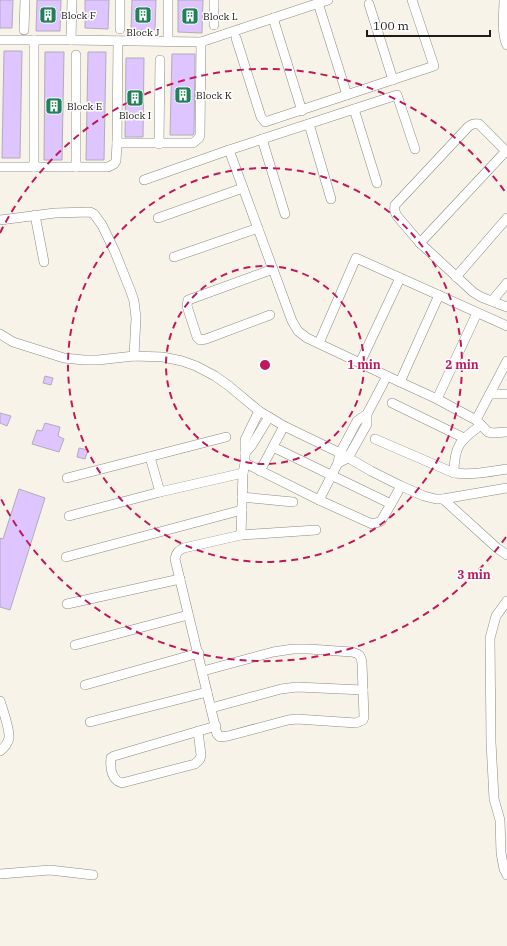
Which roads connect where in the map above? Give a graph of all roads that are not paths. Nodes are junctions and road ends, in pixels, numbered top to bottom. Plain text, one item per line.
1 (25, 0) edge
2 (72, 0) edge
3 (120, 0) edge
4 (168, 0) edge
5 (214, 0) edge
6 (328, 0) edge
7 (412, 0) edge
8 (504, 0) edge
9 (318, 3) junction
10 (369, 4) dead end
11 (273, 18) junction
12 (214, 25) dead end
13 (24, 30) dead end
14 (120, 30) dead end
15 (505, 33) edge
16 (236, 38) dead end
17 (0, 40) edge
18 (34, 40) junction
19 (71, 40) junction
20 (118, 41) junction
21 (168, 42) junction
22 (201, 42) junction
23 (507, 45) edge
24 (76, 55) dead end
25 (160, 60) dead end
26 (393, 80) junction
27 (347, 95) junction
28 (354, 109) junction
29 (302, 111) junction
30 (309, 124) junction
31 (262, 139) junction
32 (117, 144) junction
33 (159, 144) junction
34 (416, 149) dead end
35 (229, 150) junction
36 (507, 151) edge
37 (0, 167) edge
38 (34, 167) junction
39 (76, 167) junction
40 (144, 180) dead end
41 (377, 183) dead end
42 (243, 188) junction
43 (331, 199) dead end
44 (285, 214) dead end
45 (35, 216) junction
46 (158, 218) dead end
47 (507, 218) edge
48 (0, 220) edge
49 (258, 228) junction
50 (420, 243) junction
51 (174, 257) dead end
52 (44, 262) dead end
53 (273, 269) junction
54 (456, 276) junction
55 (400, 278) junction
56 (507, 283) edge
57 (439, 296) junction
58 (492, 301) junction
59 (507, 307) edge
60 (477, 313) junction
61 (270, 315) dead end
62 (507, 326) edge
63 (0, 334) edge
64 (319, 343) junction
65 (134, 356) junction
66 (507, 361) edge
67 (360, 363) junction
68 (387, 376) junction
69 (400, 382) junction
70 (490, 394) junction
71 (507, 394) edge
72 (437, 399) junction
73 (392, 403) dead end
74 (260, 411) junction
75 (269, 417) junction
76 (479, 423) junction
77 (284, 426) junction
78 (507, 432) edge
79 (226, 438) dead end
80 (464, 438) junction
81 (375, 439) dead end
82 (272, 447) junction
83 (245, 453) junction
84 (150, 457) junction
85 (342, 458) junction
86 (245, 463) junction
87 (507, 469) edge
88 (260, 471) junction
89 (243, 473) junction
90 (454, 473) junction
91 (332, 476) junction
92 (67, 478) dead end
93 (401, 486) junction
94 (507, 488) edge
95 (160, 492) junction
96 (242, 497) junction
97 (443, 499) junction
98 (319, 500) junction
99 (293, 502) dead end
100 (392, 504) junction
101 (242, 510) junction
102 (69, 516) dead end
103 (316, 530) dead end
104 (241, 535) junction
105 (507, 555) edge
106 (66, 557) dead end
107 (180, 579) junction
108 (507, 601) edge
109 (67, 604) dead end
110 (188, 615) junction
111 (75, 644) dead end
112 (198, 653) junction
113 (203, 671) junction
114 (86, 685) dead end
115 (363, 690) junction
116 (207, 692) junction
117 (0, 701) edge
118 (211, 708) junction
119 (90, 722) dead end
120 (216, 726) junction
121 (198, 732) junction
122 (0, 751) edge
123 (0, 874) edge
124 (93, 875) dead end
125 (507, 875) edge

1 - 13 street
2 - 19 street
3 - 14 street
4 - 21 street
5 - 12 street
6 - 9 street
7 - 26 street
8 - 15 street
9 - 11 street
9 - 27 street
10 - 26 street
11 - 22 street
11 - 29 street
15 - 23 street
16 - 29 street
17 - 18 street
18 - 19 street
18 - 38 street
19 - 20 street
20 - 21 street
20 - 32 street
21 - 22 street
22 - 33 street
24 - 39 street
25 - 33 street
26 - 27 street
27 - 29 street
28 - 30 street
28 - 34 street
28 - 41 street
30 - 31 street
30 - 43 street
31 - 35 street
31 - 44 street
32 - 33 street
32 - 39 street
35 - 40 street
35 - 42 street
36 - 50 street
36 - 50 street
37 - 38 street
38 - 39 street
42 - 46 street
42 - 49 street
45 - 48 street
45 - 52 street
45 - 65 street
47 - 54 street
49 - 51 street
49 - 53 street
50 - 54 street
53 - 61 street
53 - 64 street
54 - 58 street
55 - 57 street
55 - 64 street
55 - 67 street
56 - 58 street
57 - 60 street
57 - 69 street
58 - 59 street
60 - 62 street
60 - 72 street
63 - 65 street
64 - 67 street
65 - 74 street
66 - 70 street
67 - 68 street
68 - 69 street
68 - 85 street
69 - 72 street
70 - 71 street
70 - 76 street
72 - 76 street
73 - 80 street
74 - 75 street
74 - 83 street
75 - 77 street
75 - 83 street
76 - 78 street
76 - 80 street
77 - 82 street
77 - 85 street
79 - 84 street
80 - 90 street
81 - 90 street
82 - 88 street
82 - 91 street
83 - 86 street
84 - 92 street
84 - 95 street
85 - 91 street
85 - 93 street
86 - 88 street
86 - 89 street
87 - 90 street
88 - 98 street
89 - 95 street
89 - 96 street
91 - 98 street
91 - 100 street
93 - 97 street
93 - 100 street
94 - 97 street
95 - 102 street
96 - 99 street
96 - 101 street
97 - 105 street
98 - 100 street
101 - 104 street
101 - 106 street
103 - 104 street
104 - 107 street
107 - 109 street
107 - 110 street
108 - 125 street
110 - 111 street
110 - 112 street
112 - 113 street
112 - 114 street
113 - 115 street
113 - 116 street
115 - 118 street
115 - 120 street
116 - 118 street
116 - 119 street
117 - 122 street
118 - 120 street
120 - 121 street
121 - 121 street
123 - 124 street

